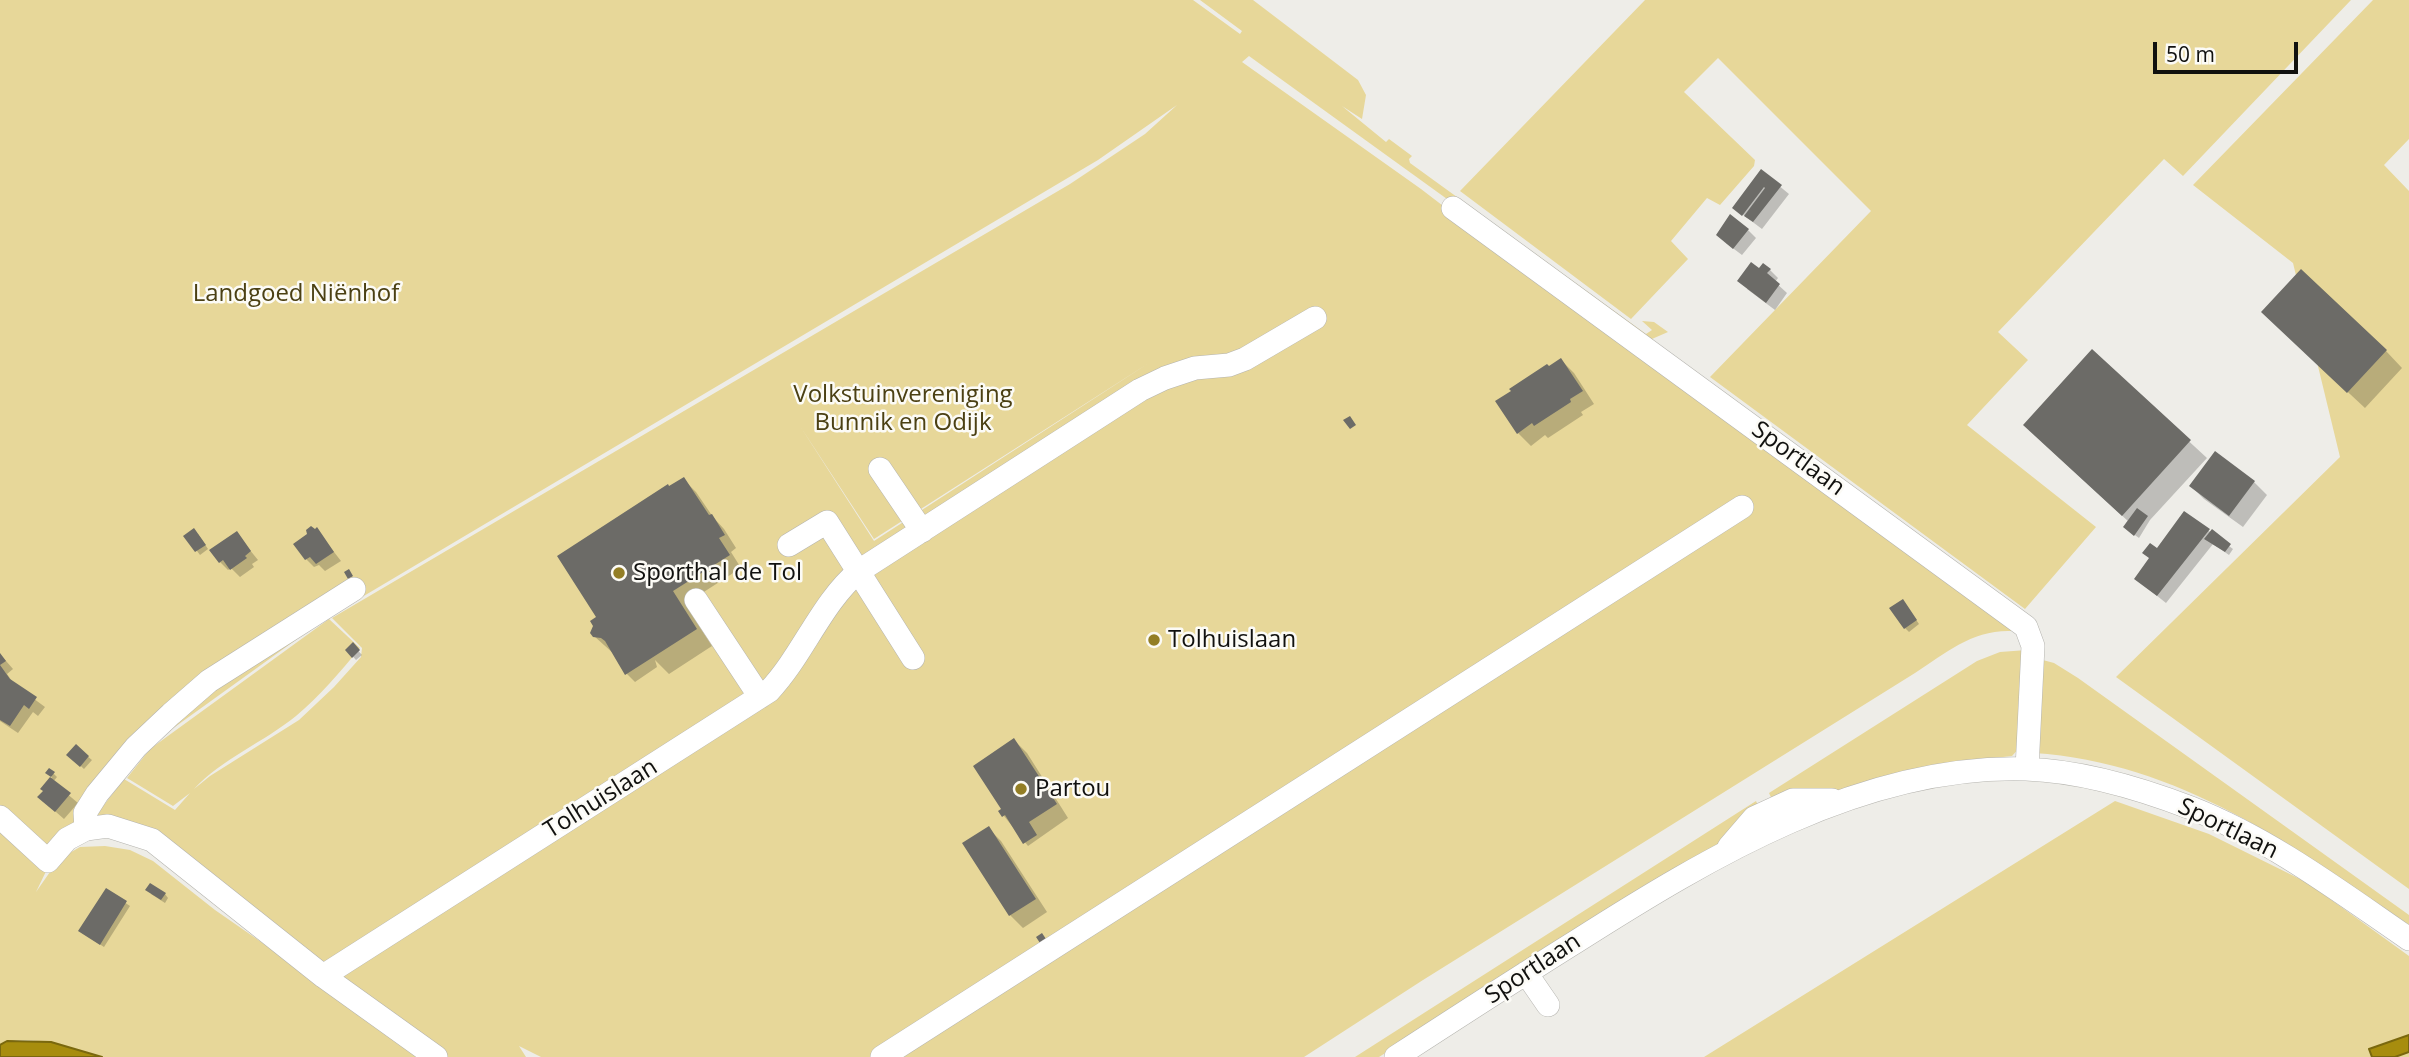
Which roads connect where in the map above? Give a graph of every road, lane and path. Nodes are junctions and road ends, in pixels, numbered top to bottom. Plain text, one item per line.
1 (1453, 208) dead end
2 (1315, 318) dead end
3 (880, 469) dead end
4 (1742, 507) dead end
5 (922, 531) junction
6 (789, 545) dead end
7 (859, 571) junction
8 (354, 589) dead end
9 (696, 600) dead end
10 (912, 658) dead end
11 (760, 697) junction
12 (2027, 769) junction
13 (0, 817) edge
14 (86, 829) junction
15 (2409, 939) edge
16 (1527, 973) junction
17 (323, 976) junction
18 (1548, 1005) dead end
19 (436, 1057) edge
20 (882, 1057) edge
21 (1396, 1057) edge

1 - 12 street, Sportlaan
2 - 5 street, Tolhuislaan
3 - 5 street
4 - 20 street
5 - 7 street, Tolhuislaan
6 - 7 street
7 - 10 street
7 - 11 street, Tolhuislaan
8 - 14 street
9 - 11 street
11 - 17 street, Tolhuislaan
12 - 15 street, Sportlaan
12 - 16 street, Sportlaan
13 - 14 street
14 - 17 street
16 - 18 street
16 - 21 street, Sportlaan
17 - 19 street

